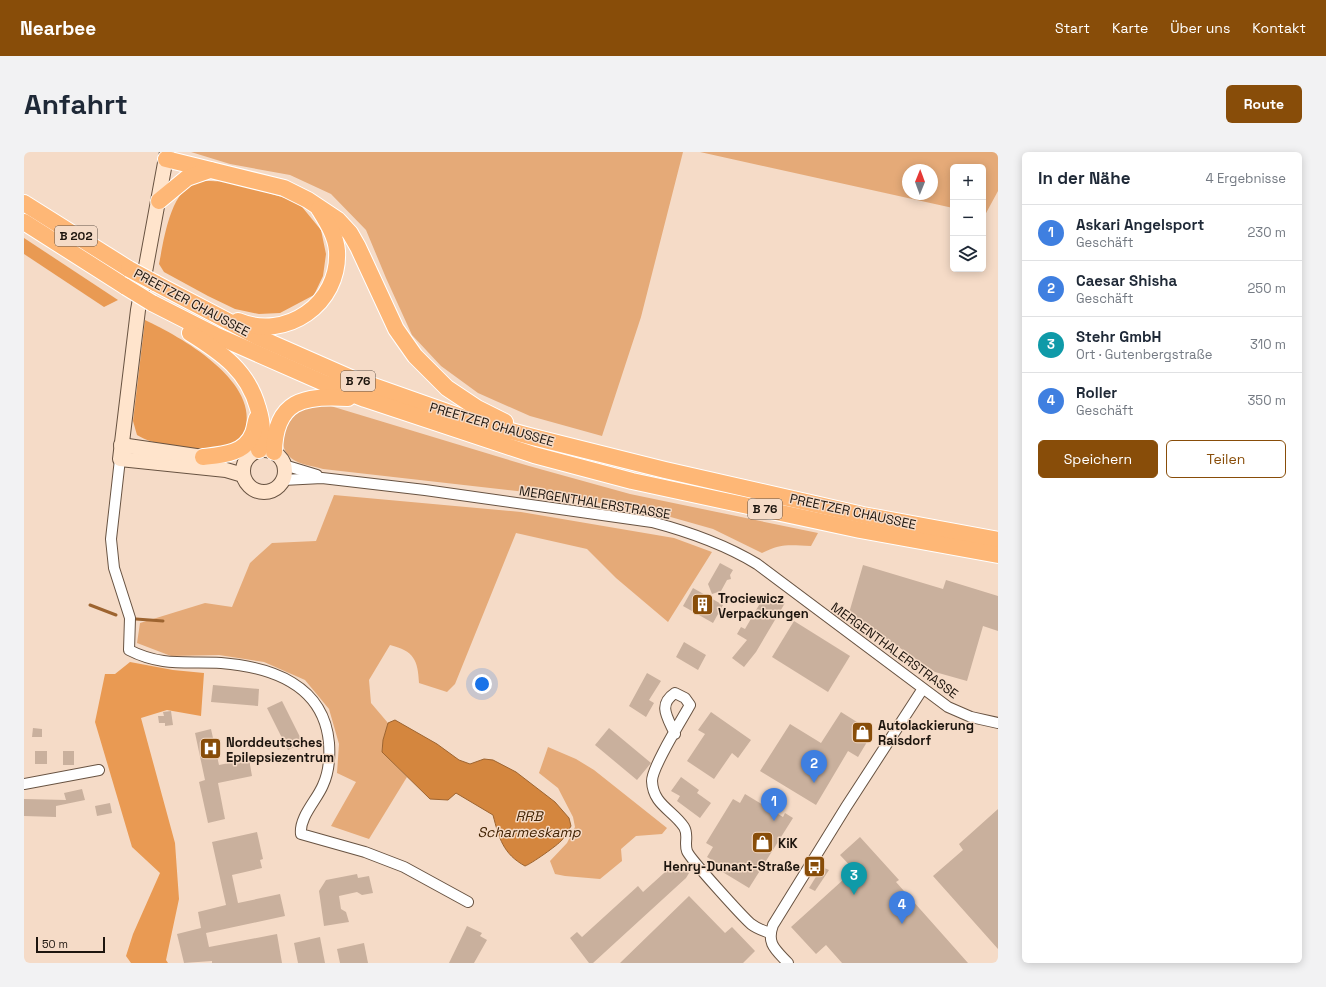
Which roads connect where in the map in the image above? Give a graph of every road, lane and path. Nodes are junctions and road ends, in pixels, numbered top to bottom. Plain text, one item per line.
1 (167, 155) edge
2 (210, 170) junction
3 (159, 201) junction
4 (24, 203) edge
5 (319, 207) junction
6 (24, 222) edge
7 (129, 269) joint
8 (191, 302) junction
9 (152, 303) junction
10 (365, 399) junction
11 (259, 410) junction
12 (533, 437) junction
13 (266, 451) junction
14 (121, 452) junction
15 (203, 457) junction
16 (246, 460) junction
17 (284, 465) junction
18 (243, 475) junction
19 (322, 478) junction
20 (283, 480) junction
21 (998, 540) edge
22 (998, 555) edge
23 (922, 690) junction
24 (998, 723) edge
25 (675, 734) dead end
26 (99, 770) dead end
27 (24, 784) edge
28 (468, 902) dead end
29 (770, 934) junction
30 (788, 963) edge

1 - 2 highway, B 76
1 - 3 main road
2 - 3 highway
2 - 5 highway, B 76
3 - 14 main road
4 - 7 highway, PREETZER CHAUSSEE / B 202
5 - 8 highway, B 76
5 - 12 highway, B 76
6 - 9 highway, PREETZER CHAUSSEE / B 76, bridge
7 - 8 highway, PREETZER CHAUSSEE / B 76, bridge
8 - 12 highway, PREETZER CHAUSSEE / B 76
9 - 10 highway, PREETZER CHAUSSEE / B 76
9 - 11 highway, B 76
10 - 13 highway, B 76
10 - 22 highway, PREETZER CHAUSSEE / B 76
11 - 13 highway, B 76
11 - 15 highway
12 - 21 highway, PREETZER CHAUSSEE / B 76
13 - 16 main road
13 - 17 main road
14 - 15 main road
14 - 18 main road
14 - 28 street
15 - 16 main road
16 - 18 main road
17 - 19 street, MERGENTHALERSTRASSE
17 - 20 main road
18 - 20 main road
19 - 20 street, MERGENTHALERSTRASSE
19 - 23 street, MERGENTHALERSTRASSE
23 - 24 street, MERGENTHALERSTRASSE
23 - 29 street
25 - 29 street
26 - 27 street
29 - 30 street

